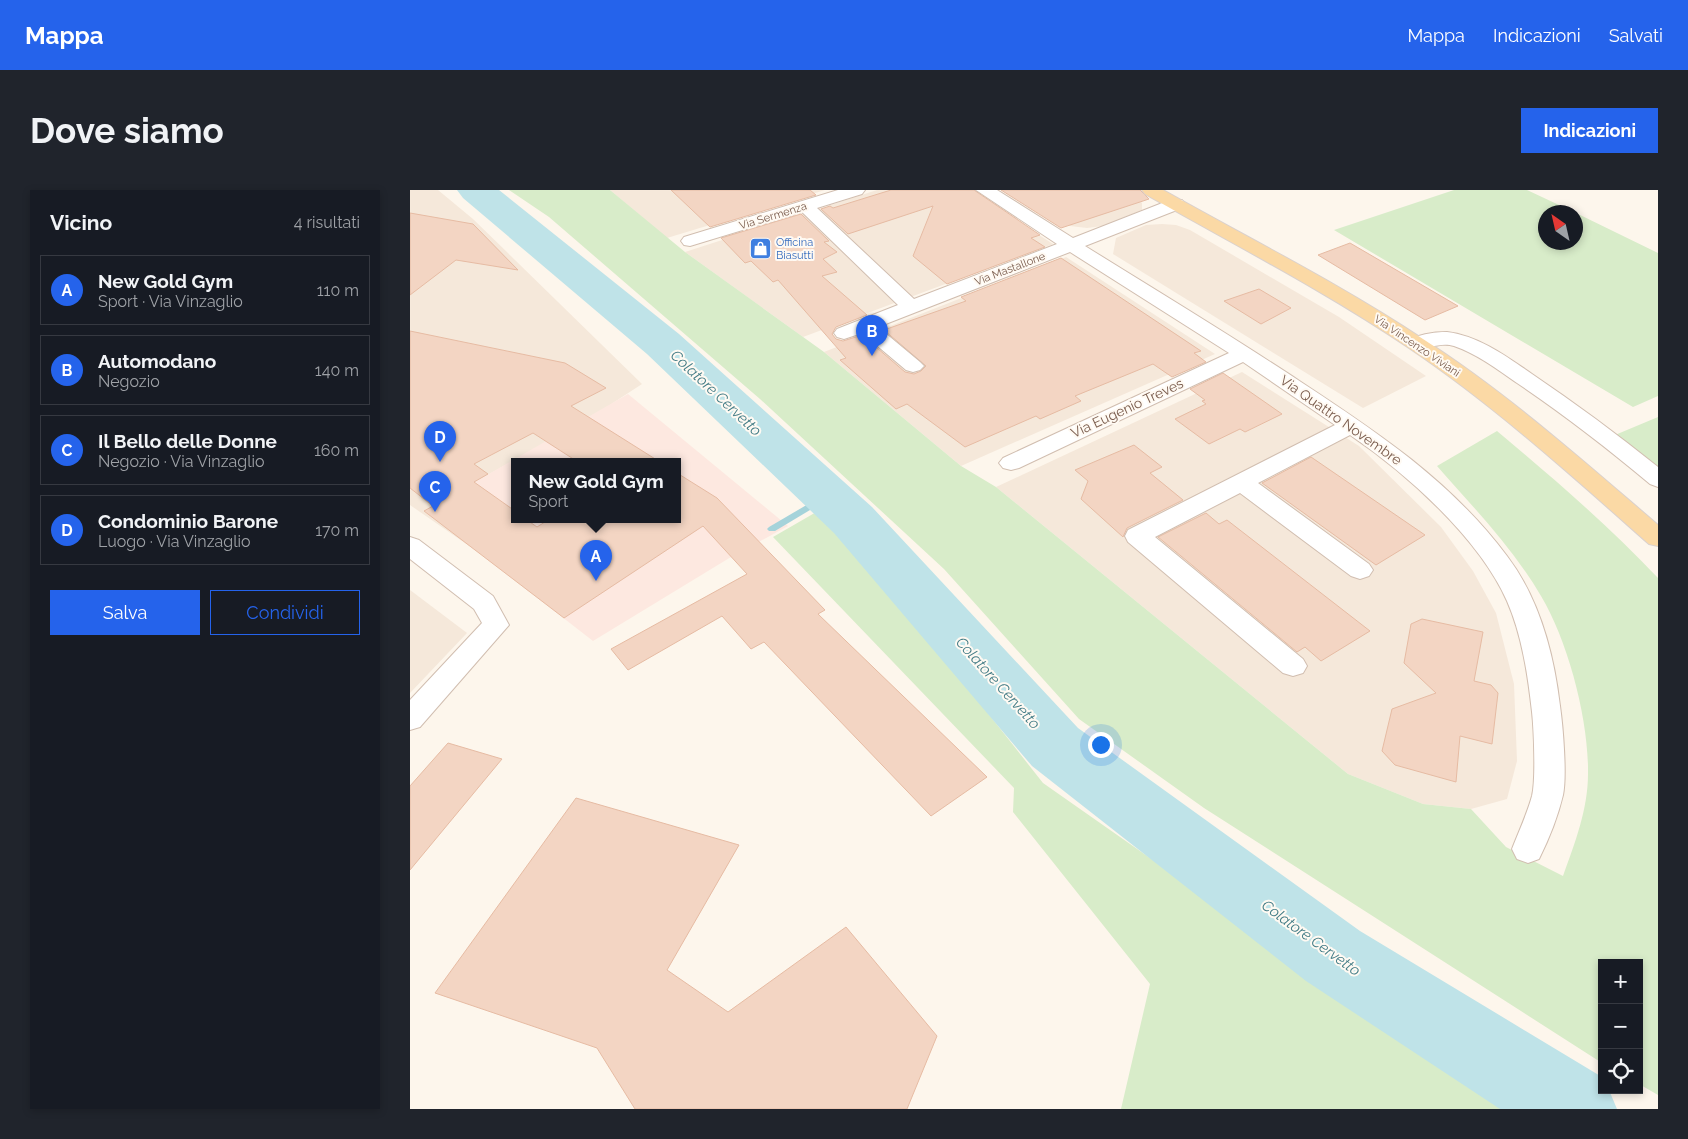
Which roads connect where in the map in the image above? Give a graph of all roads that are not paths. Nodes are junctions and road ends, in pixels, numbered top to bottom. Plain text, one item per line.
1 (856, 190) edge
2 (985, 190) edge
3 (1168, 195) edge
4 (805, 206) junction
5 (690, 241) dead end
6 (1073, 245) junction
7 (911, 307) junction
8 (864, 325) junction
9 (844, 333) dead end
10 (1417, 344) junction
11 (1244, 354) junction
12 (913, 366) dead end
13 (1350, 425) junction
14 (1010, 463) dead end
15 (1658, 479) edge
16 (1241, 482) junction
17 (1658, 538) edge
18 (410, 546) edge
19 (1360, 570) dead end
20 (1293, 666) dead end
21 (410, 719) edge
22 (1528, 849) dead end

1 - 4 street, Via Sermenza
2 - 6 street, Via Quattro Novembre
3 - 6 street, Via Mastallone
3 - 10 main road, Via Vincenzo Viviani
4 - 5 street, Via Sermenza
4 - 7 street
6 - 7 street, Via Mastallone
6 - 11 street, Via Quattro Novembre
7 - 8 street, Via Mastallone
8 - 9 street, Via Mastallone
8 - 12 street
10 - 15 street
10 - 17 main road, Via Vincenzo Viviani
11 - 13 street, Via Quattro Novembre
11 - 14 street, Via Eugenio Treves
13 - 16 street
13 - 22 street, Via Quattro Novembre
16 - 19 street
16 - 20 street
18 - 21 street

